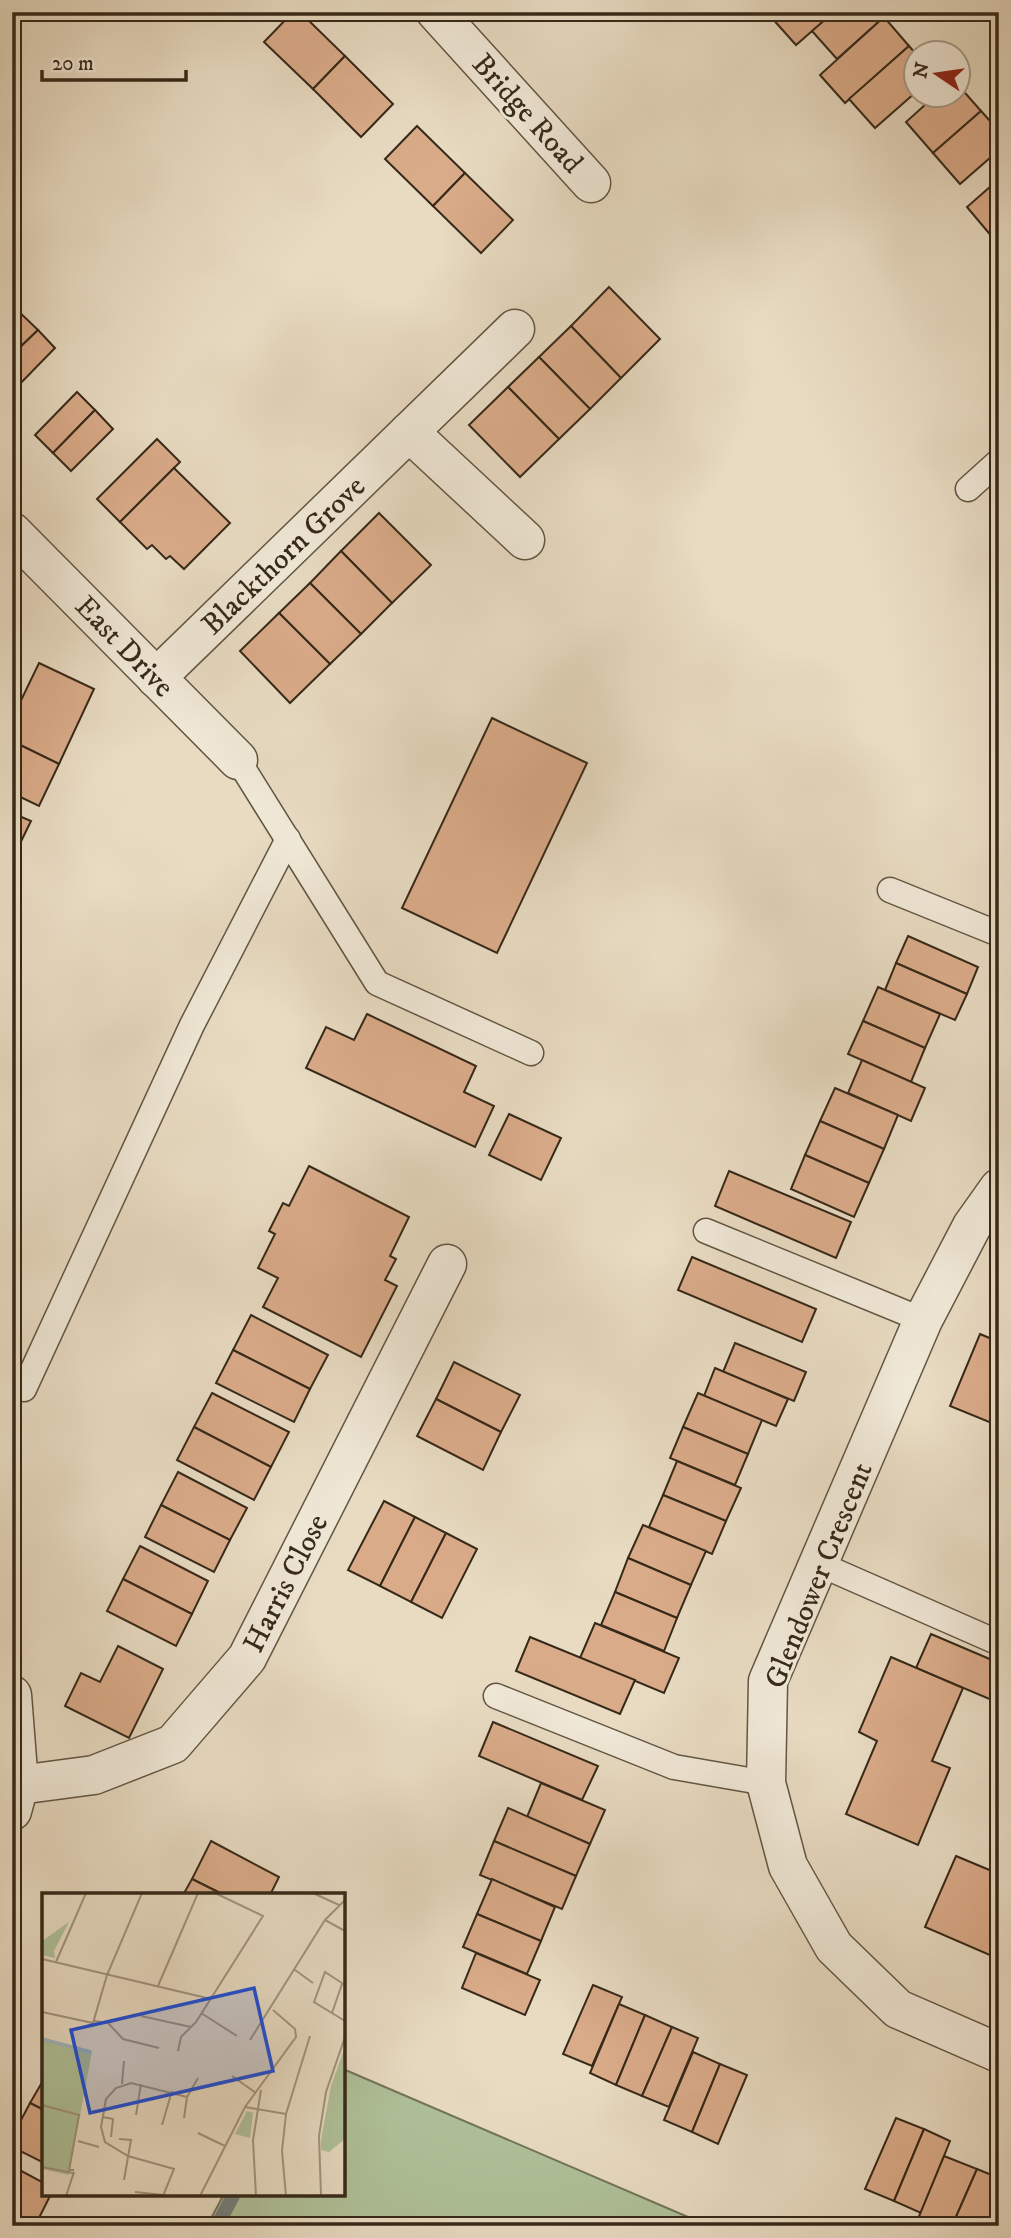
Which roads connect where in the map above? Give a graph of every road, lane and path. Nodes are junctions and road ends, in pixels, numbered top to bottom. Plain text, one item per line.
1 (436, 12) edge
2 (591, 183) dead end
3 (515, 329) dead end
4 (409, 432) junction
5 (999, 461) edge
6 (968, 489) dead end
7 (12, 532) edge
8 (525, 540) dead end
9 (156, 678) junction
10 (237, 760) joint
11 (288, 839) junction
12 (890, 890) dead end
13 (999, 934) edge
14 (531, 1053) dead end
15 (999, 1188) edge
16 (706, 1230) dead end
17 (986, 1231) edge
18 (447, 1264) dead end
19 (923, 1320) junction
20 (24, 1389) dead end
21 (819, 1564) junction
22 (999, 1643) edge
23 (12, 1695) edge
24 (496, 1696) dead end
25 (766, 1783) junction
26 (16, 1798) edge
27 (999, 2053) edge

1 - 2 street, Bridge Road
3 - 4 street, Blackthorn Grove
4 - 8 street
4 - 9 street, Blackthorn Grove
5 - 6 lane
7 - 9 street, East Drive
9 - 10 street, East Drive
10 - 11 lane
11 - 14 lane
11 - 20 lane
12 - 13 lane
15 - 17 street, Glendower Crescent
16 - 19 lane
17 - 19 street, Glendower Crescent
18 - 26 street, Harris Close
19 - 21 street, Glendower Crescent
21 - 22 lane
21 - 25 street, Glendower Crescent
23 - 26 street
24 - 25 lane
25 - 27 street, Glendower Crescent

